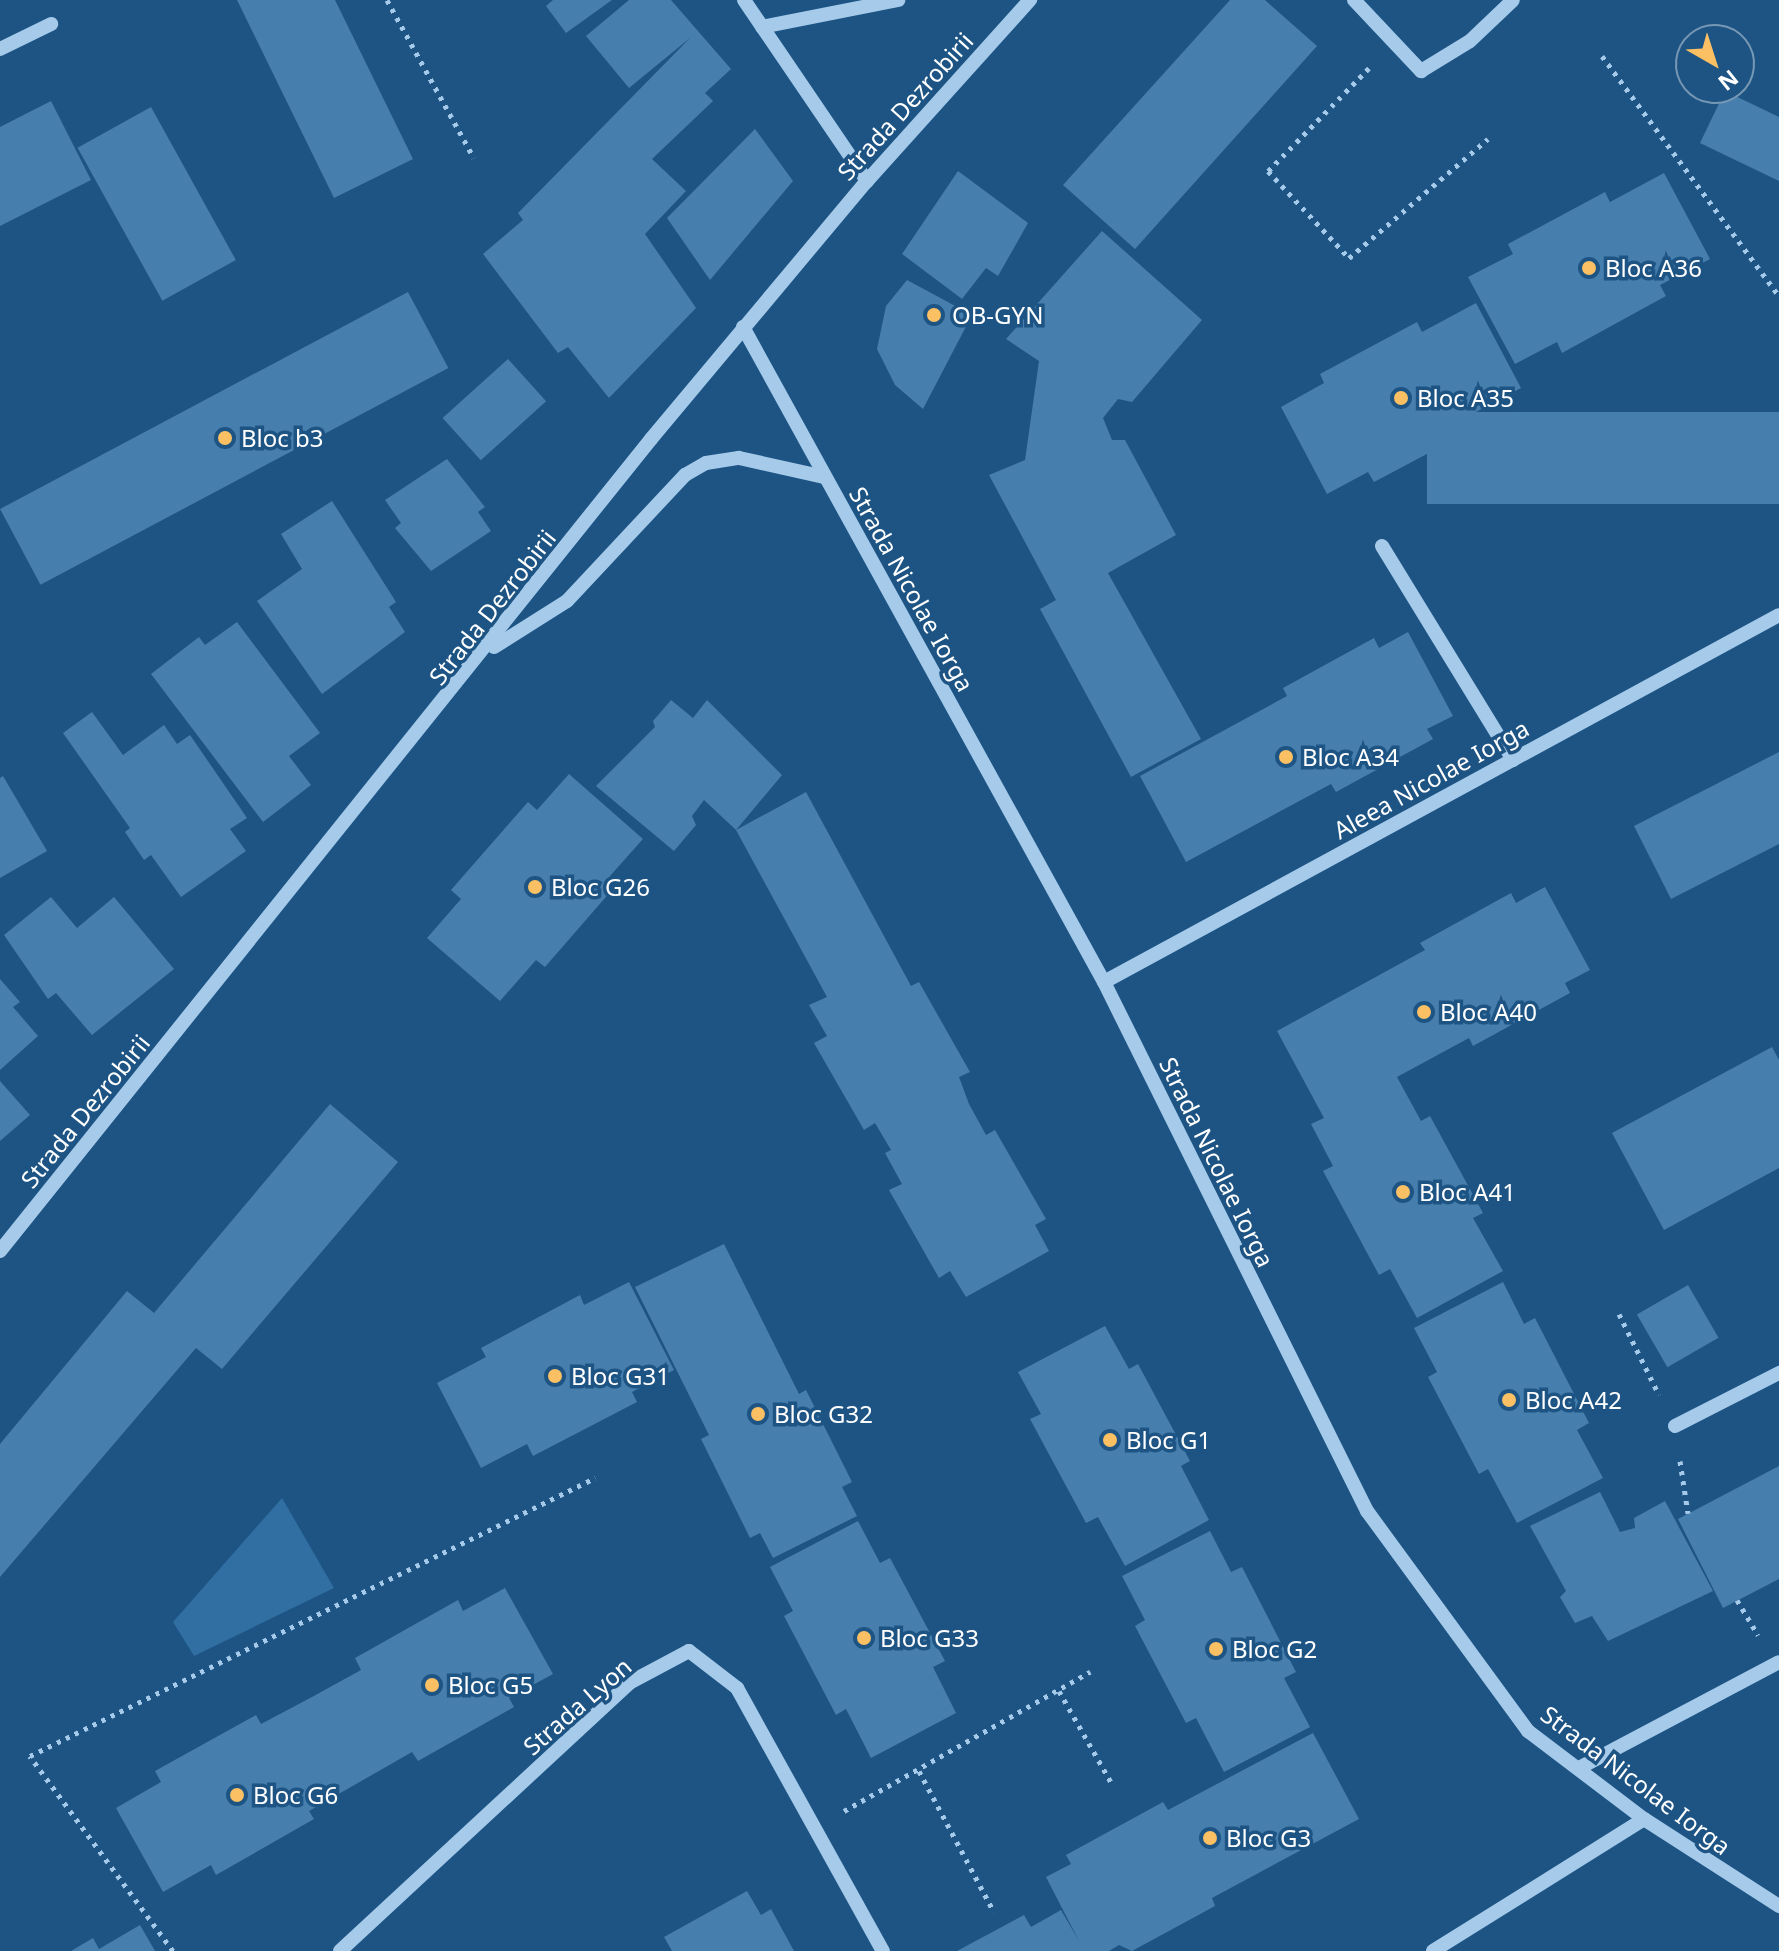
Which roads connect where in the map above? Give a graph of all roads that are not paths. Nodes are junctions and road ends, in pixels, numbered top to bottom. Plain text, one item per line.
1 (744, 0) edge
2 (898, 0) edge
3 (1030, 0) edge
4 (1354, 0) edge
5 (1513, 0) edge
6 (51, 24) dead end
7 (762, 27) junction
8 (0, 49) edge
9 (867, 181) junction
10 (743, 327) junction
11 (825, 477) junction
12 (1382, 546) dead end
13 (1779, 615) edge
14 (484, 654) junction
15 (1513, 760) junction
16 (1104, 982) junction
17 (0, 1251) edge
18 (1779, 1373) edge
19 (1675, 1426) road end
20 (1779, 1662) edge
21 (1579, 1768) junction
22 (1644, 1819) junction
23 (1779, 1906) edge
24 (340, 1951) edge
25 (883, 1951) edge
26 (1433, 1951) edge

1 - 7 street
2 - 7 street
3 - 9 street, Strada Dezrobirii
4 - 5 street
6 - 8 street
7 - 9 street
9 - 10 street, Strada Dezrobirii
10 - 11 street, Strada Nicolae Iorga
10 - 14 street, Strada Dezrobirii
11 - 14 street
11 - 16 street, Strada Nicolae Iorga
12 - 15 street
13 - 15 street, Aleea Nicolae Iorga
14 - 17 street, Strada Dezrobirii
15 - 16 street, Aleea Nicolae Iorga
16 - 21 street, Strada Nicolae Iorga
18 - 19 street
20 - 21 street
21 - 22 street, Strada Nicolae Iorga
22 - 23 street, Strada Nicolae Iorga
22 - 26 street
24 - 25 street, Strada Lyon

